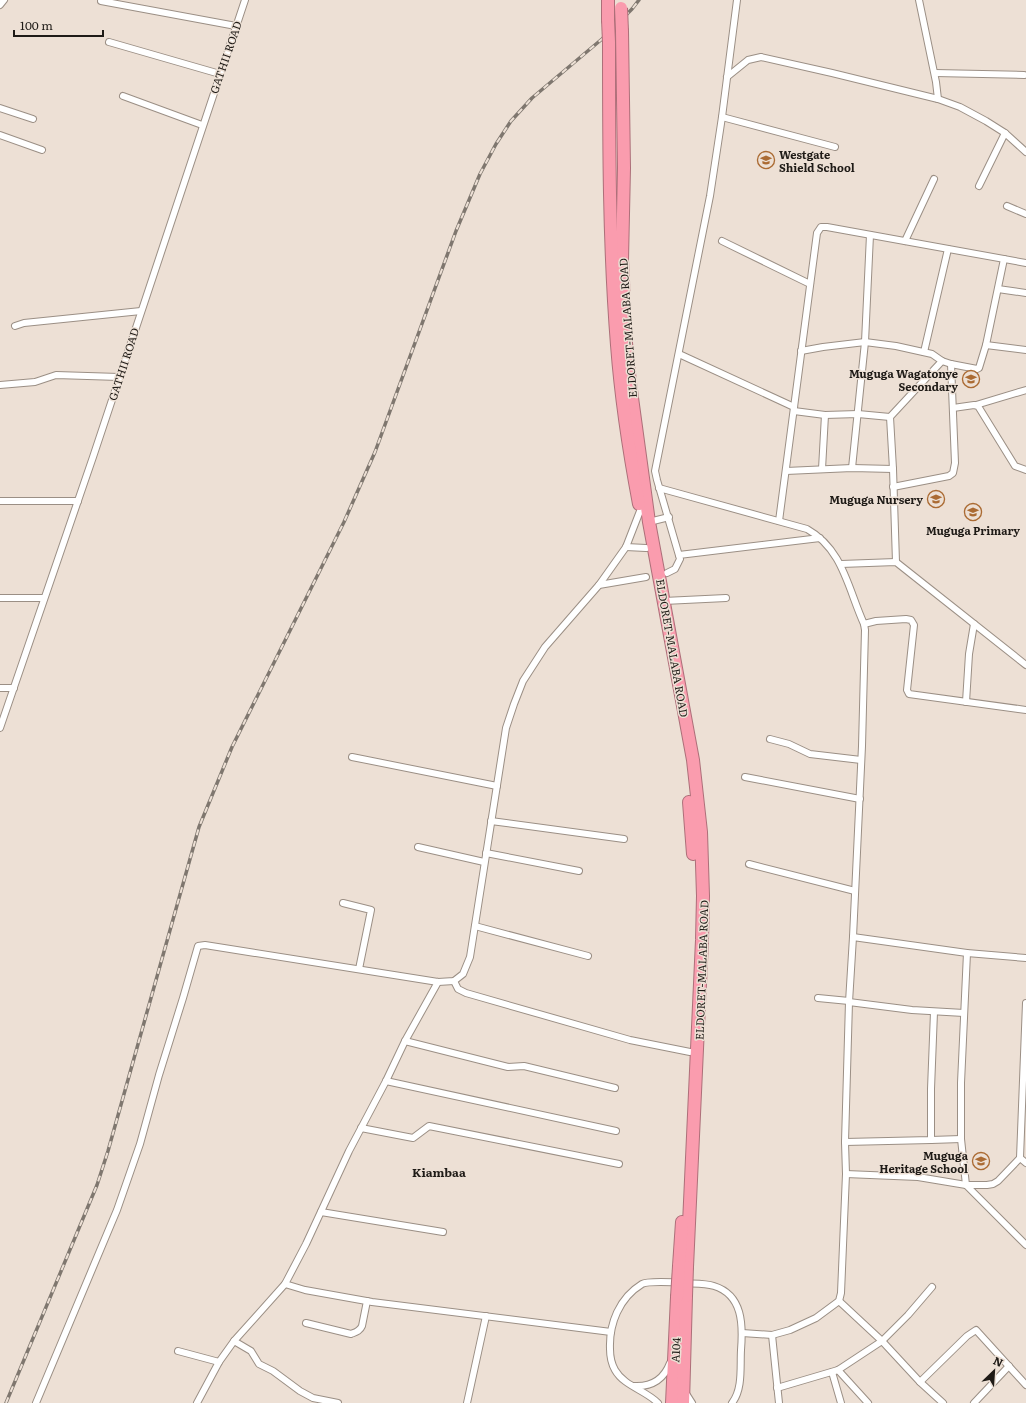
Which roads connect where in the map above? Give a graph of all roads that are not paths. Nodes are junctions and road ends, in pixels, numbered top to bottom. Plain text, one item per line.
1 (4, 0) edge
2 (245, 0) edge
3 (606, 0) edge
4 (737, 0) edge
5 (919, 0) edge
6 (101, 1) dead end
7 (621, 4) edge
8 (0, 5) edge
9 (236, 26) junction
10 (109, 42) dead end
11 (935, 73) junction
12 (220, 74) junction
13 (1024, 75) dead end
14 (727, 77) junction
15 (123, 96) dead end
16 (938, 100) junction
17 (0, 108) edge
18 (722, 117) junction
19 (33, 119) dead end
20 (202, 125) junction
21 (1005, 133) junction
22 (0, 135) edge
23 (835, 147) dead end
24 (42, 150) dead end
25 (1026, 152) edge
26 (934, 179) dead end
27 (979, 186) dead end
28 (1008, 206) dead end
29 (1026, 214) edge
30 (870, 235) junction
31 (722, 241) dead end
32 (905, 241) junction
33 (948, 249) junction
34 (1004, 259) junction
35 (1026, 263) edge
36 (810, 284) junction
37 (998, 289) junction
38 (1026, 293) edge
39 (141, 311) junction
40 (15, 326) dead end
41 (865, 342) junction
42 (986, 345) junction
43 (1026, 350) edge
44 (802, 351) junction
45 (924, 352) junction
46 (679, 354) junction
47 (942, 361) junction
48 (951, 364) junction
49 (119, 377) junction
50 (0, 385) edge
51 (1026, 390) edge
52 (976, 405) junction
53 (953, 408) junction
54 (794, 409) junction
55 (858, 414) junction
56 (825, 415) junction
57 (890, 417) junction
58 (852, 468) junction
59 (893, 469) junction
60 (822, 470) junction
61 (1026, 470) edge
62 (786, 471) junction
63 (893, 487) junction
64 (659, 488) junction
65 (0, 501) edge
66 (78, 501) junction
67 (640, 512) junction
68 (668, 517) junction
69 (779, 521) junction
70 (649, 522) junction
71 (820, 538) junction
72 (626, 547) junction
73 (646, 548) junction
74 (679, 555) junction
75 (896, 562) junction
76 (841, 564) junction
77 (667, 573) dead end
78 (646, 577) dead end
79 (599, 585) junction
80 (0, 598) edge
81 (44, 598) junction
82 (726, 598) dead end
83 (664, 601) junction
84 (864, 624) junction
85 (974, 624) junction
86 (1026, 665) edge
87 (0, 688) edge
88 (14, 688) junction
89 (966, 702) junction
90 (1026, 710) edge
91 (0, 728) edge
92 (770, 739) dead end
93 (352, 757) dead end
94 (862, 760) junction
95 (745, 777) dead end
96 (497, 786) junction
97 (860, 799) junction
98 (491, 821) junction
99 (624, 839) dead end
100 (418, 847) dead end
101 (486, 853) junction
102 (484, 862) junction
103 (750, 864) dead end
104 (580, 870) dead end
105 (855, 891) junction
106 (343, 903) dead end
107 (475, 926) junction
108 (853, 937) junction
109 (967, 953) junction
110 (588, 956) dead end
111 (1026, 958) edge
112 (359, 969) junction
113 (438, 982) junction
114 (454, 982) junction
115 (818, 998) dead end
116 (849, 1002) junction
117 (1026, 1003) edge
118 (934, 1012) junction
119 (964, 1013) junction
120 (1026, 1016) edge
121 (405, 1040) junction
122 (690, 1052) junction
123 (386, 1081) junction
124 (615, 1088) dead end
125 (361, 1128) junction
126 (1023, 1128) edge
127 (616, 1131) dead end
128 (961, 1139) junction
129 (931, 1140) junction
130 (845, 1142) junction
131 (1020, 1158) junction
132 (1026, 1163) edge
133 (618, 1164) dead end
134 (846, 1174) junction
135 (966, 1184) junction
136 (321, 1212) junction
137 (443, 1232) dead end
138 (1026, 1245) edge
139 (683, 1267) junction
140 (285, 1284) junction
141 (932, 1287) dead end
142 (682, 1297) junction
143 (367, 1301) junction
144 (839, 1301) junction
145 (486, 1316) junction
146 (306, 1323) dead end
147 (611, 1332) junction
148 (742, 1333) junction
149 (772, 1336) junction
150 (234, 1340) junction
151 (882, 1341) junction
152 (178, 1351) dead end
153 (674, 1353) junction
154 (219, 1362) junction
155 (1009, 1366) junction
156 (835, 1371) junction
157 (920, 1382) junction
158 (1026, 1385) edge
159 (632, 1386) junction
160 (777, 1388) junction
161 (683, 1389) junction
162 (36, 1403) edge
163 (197, 1403) edge
164 (338, 1403) edge
165 (467, 1403) edge
166 (658, 1403) edge
167 (672, 1403) edge
168 (683, 1403) edge
169 (692, 1403) edge
170 (732, 1403) edge
171 (779, 1403) edge
172 (841, 1403) edge
173 (868, 1403) edge
174 (944, 1403) edge
175 (974, 1403) edge

1 - 8 street
2 - 9 street, GATHII ROAD
3 - 67 highway, ELDORET-MALABA ROAD, bridge
4 - 14 street
5 - 11 street
6 - 9 street
7 - 70 highway, ELDORET-MALABA ROAD, bridge
9 - 12 street, GATHII ROAD
10 - 12 street
11 - 13 street
11 - 16 street
12 - 20 street, GATHII ROAD
14 - 16 street
14 - 18 street
15 - 20 street
16 - 21 street
17 - 19 street
18 - 23 street
18 - 46 street
20 - 39 street, GATHII ROAD
21 - 25 street
21 - 27 street
22 - 24 street
26 - 32 street
28 - 29 street
30 - 32 street
30 - 36 street
30 - 41 street
31 - 36 street
32 - 33 street
33 - 34 street
33 - 45 street
34 - 35 street
34 - 37 street
36 - 44 street
37 - 38 street
37 - 42 street
39 - 40 street
39 - 49 street, GATHII ROAD
41 - 44 street
41 - 45 street
41 - 55 street
42 - 43 street
42 - 48 street
44 - 54 street
45 - 47 street
46 - 54 street
46 - 64 street
47 - 48 street
47 - 57 street
48 - 53 street
49 - 50 street
49 - 66 street, GATHII ROAD
51 - 52 street
52 - 53 street
52 - 61 street
53 - 63 street
54 - 56 street
54 - 62 street
55 - 56 street
55 - 57 street
55 - 58 street
56 - 60 street
57 - 59 street
58 - 59 street
58 - 60 street
59 - 63 street
60 - 62 street
62 - 69 street
63 - 75 street
64 - 68 street
64 - 69 street
65 - 66 street
66 - 81 street, GATHII ROAD
67 - 72 street
67 - 73 highway, ELDORET-MALABA ROAD
68 - 70 street
68 - 74 street
69 - 71 street
70 - 83 highway, ELDORET-MALABA ROAD
71 - 74 street
71 - 76 street
72 - 73 street
72 - 79 street
73 - 122 highway, ELDORET-MALABA ROAD
74 - 77 street
75 - 76 street
75 - 85 street
76 - 84 street
78 - 79 street
79 - 96 street
80 - 81 street
81 - 88 street, GATHII ROAD
82 - 83 street
83 - 139 highway, ELDORET-MALABA ROAD
84 - 89 street
84 - 94 street
85 - 86 street
85 - 89 street
87 - 88 street
88 - 91 street, GATHII ROAD
89 - 90 street
92 - 94 street
93 - 96 street
94 - 97 street
95 - 97 street
96 - 98 street
97 - 105 street
98 - 99 street
98 - 101 street
100 - 102 street
101 - 102 street
101 - 104 street
102 - 107 street
103 - 105 street
105 - 108 street
106 - 112 street
107 - 110 street
107 - 114 street
108 - 109 street
108 - 116 street
109 - 111 street
109 - 119 street
112 - 113 street
112 - 162 street
113 - 114 street
113 - 121 street
114 - 122 street
115 - 116 street
116 - 118 street
116 - 130 street
117 - 120 street
118 - 119 street
118 - 129 street
119 - 128 street
120 - 126 street
121 - 123 street
121 - 124 street
122 - 139 highway, ELDORET-MALABA ROAD
123 - 125 street
123 - 127 street
125 - 133 street
125 - 136 street
126 - 131 street
128 - 129 street
128 - 135 street
129 - 130 street
130 - 134 street
131 - 132 street
131 - 135 street
134 - 135 street
134 - 144 street
135 - 138 street
136 - 137 street
136 - 140 street
139 - 142 highway, bridge
140 - 143 street
140 - 150 street
141 - 151 street
142 - 153 highway, A104
142 - 161 highway
143 - 145 street
143 - 146 street
144 - 149 street
144 - 151 street
145 - 147 street
145 - 165 street
147 - 148 street
147 - 159 street
148 - 149 street
148 - 170 street
149 - 160 street
150 - 154 street
150 - 164 street
151 - 156 street
151 - 157 street
152 - 154 street
153 - 159 street
153 - 167 highway, A104
154 - 163 street
155 - 157 street
155 - 158 street
155 - 175 street
156 - 160 street
156 - 172 street
156 - 173 street
157 - 174 street
159 - 166 street
160 - 171 street
161 - 168 highway
161 - 169 street

